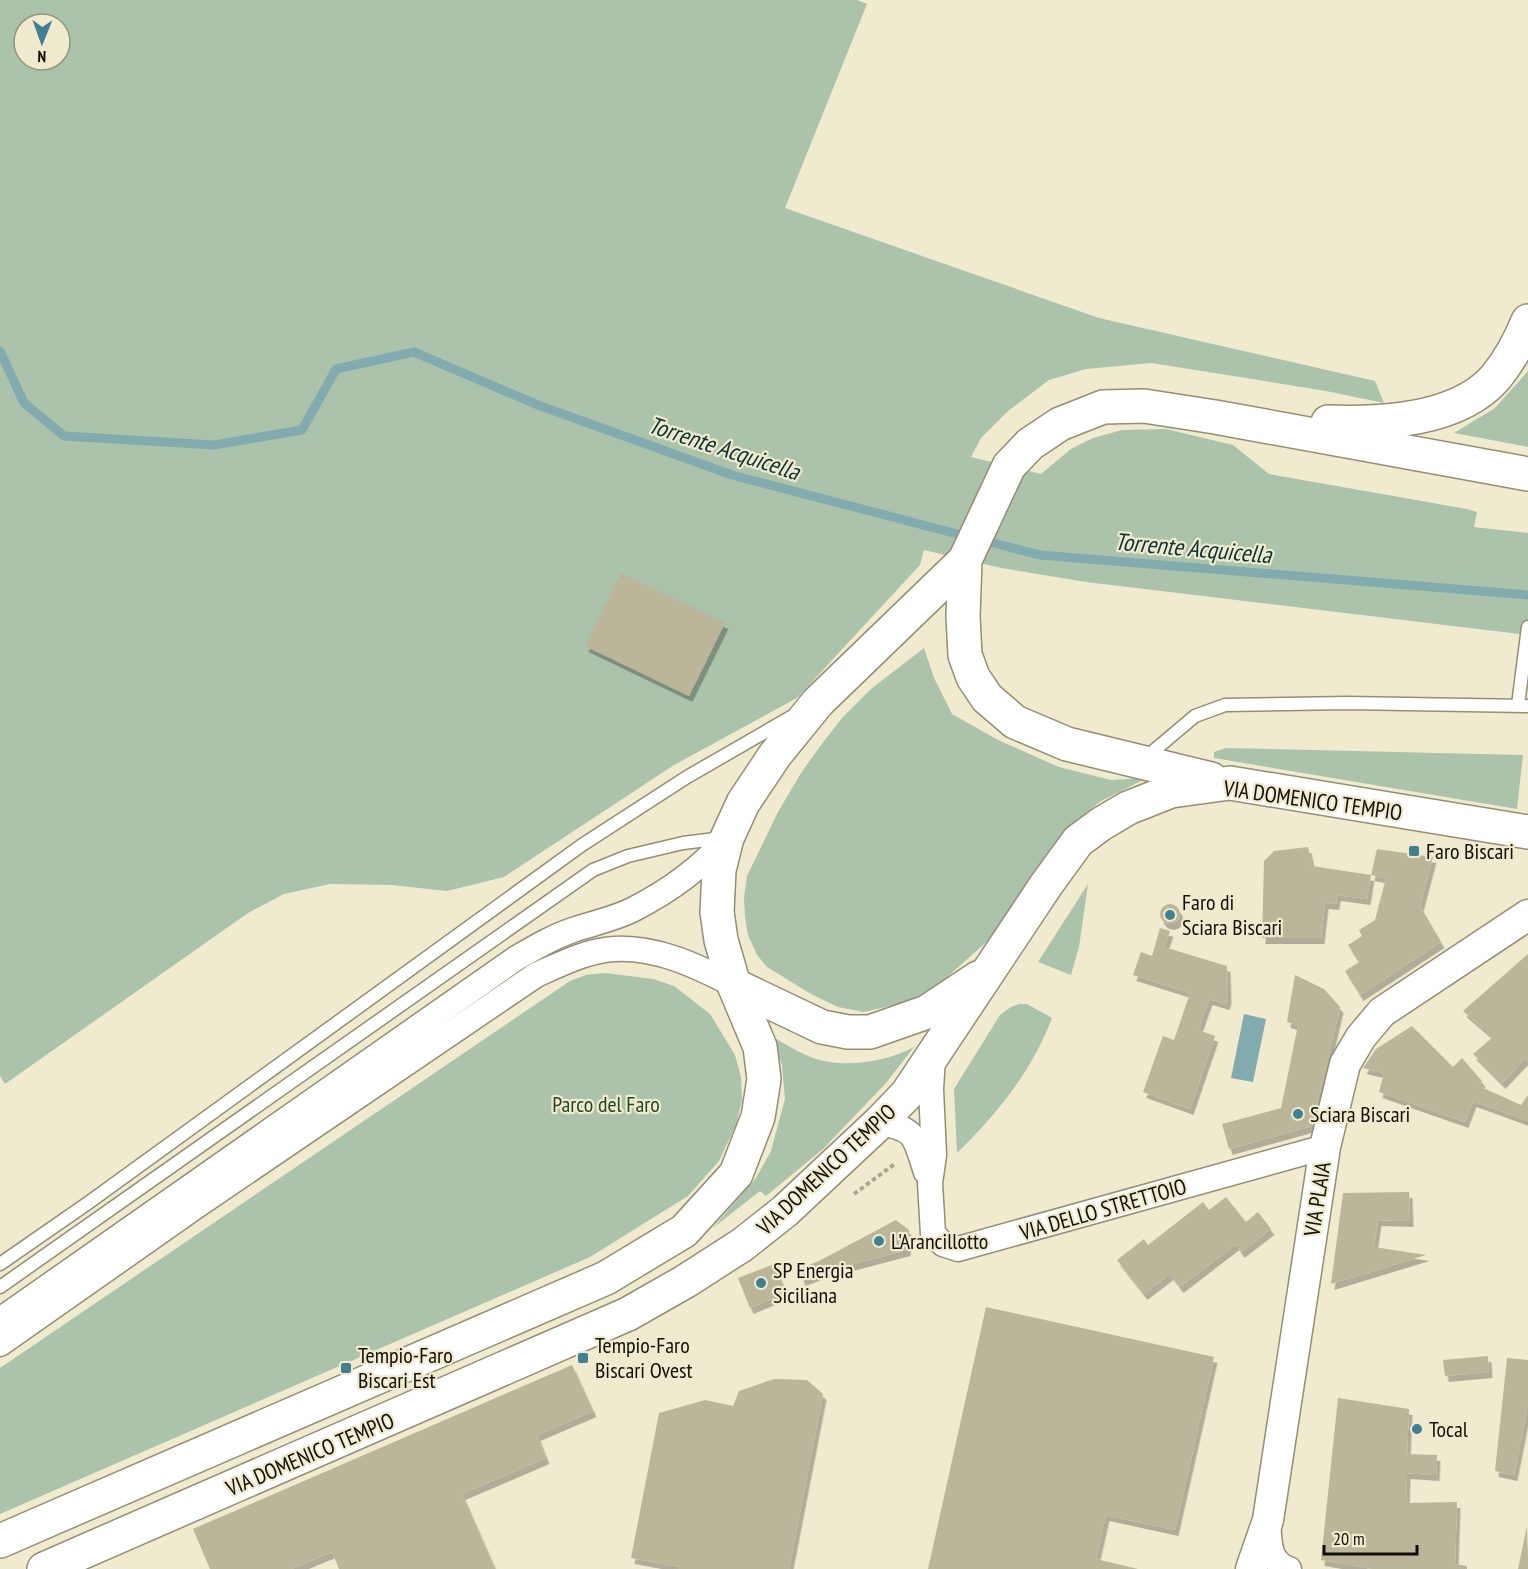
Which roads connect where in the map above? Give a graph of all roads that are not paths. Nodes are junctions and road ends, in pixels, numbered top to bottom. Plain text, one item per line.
1 (1528, 321) edge
2 (1215, 417) junction
3 (1528, 474) edge
4 (965, 560) junction
5 (1527, 631) edge
6 (818, 702) junction
7 (1523, 705) edge
8 (1141, 762) junction
9 (1230, 783) junction
10 (1528, 832) edge
11 (727, 838) junction
12 (1528, 915) edge
13 (992, 969) junction
14 (734, 985) junction
15 (933, 1058) junction
16 (879, 1123) junction
17 (1325, 1147) junction
18 (930, 1183) junction
19 (0, 1264) edge
20 (0, 1287) edge
21 (0, 1320) edge
22 (0, 1344) edge
23 (1268, 1520) junction
24 (0, 1541) edge
25 (44, 1569) edge
26 (1251, 1569) edge
27 (1289, 1569) edge

1 - 2 main road
2 - 3 main road
2 - 4 main road
4 - 6 main road, VIA DOMENICO TEMPIO
4 - 8 main road
5 - 7 lane
6 - 11 main road, VIA DOMENICO TEMPIO
6 - 19 lane
7 - 8 lane
8 - 9 main road
9 - 10 main road, VIA DOMENICO TEMPIO
9 - 13 main road, VIA DOMENICO TEMPIO
11 - 14 main road, VIA DOMENICO TEMPIO
11 - 20 lane
11 - 21 street
12 - 17 street, VIA PLAIA
13 - 14 main road
13 - 15 main road, VIA DOMENICO TEMPIO
14 - 22 street
14 - 24 main road, VIA DOMENICO TEMPIO
15 - 16 main road, VIA DOMENICO TEMPIO
15 - 18 street
16 - 18 street
16 - 25 main road, VIA DOMENICO TEMPIO
17 - 18 street, VIA DELLO STRETTOIO
17 - 23 street, VIA PLAIA
23 - 26 street, VIA PLAIA
23 - 27 street

